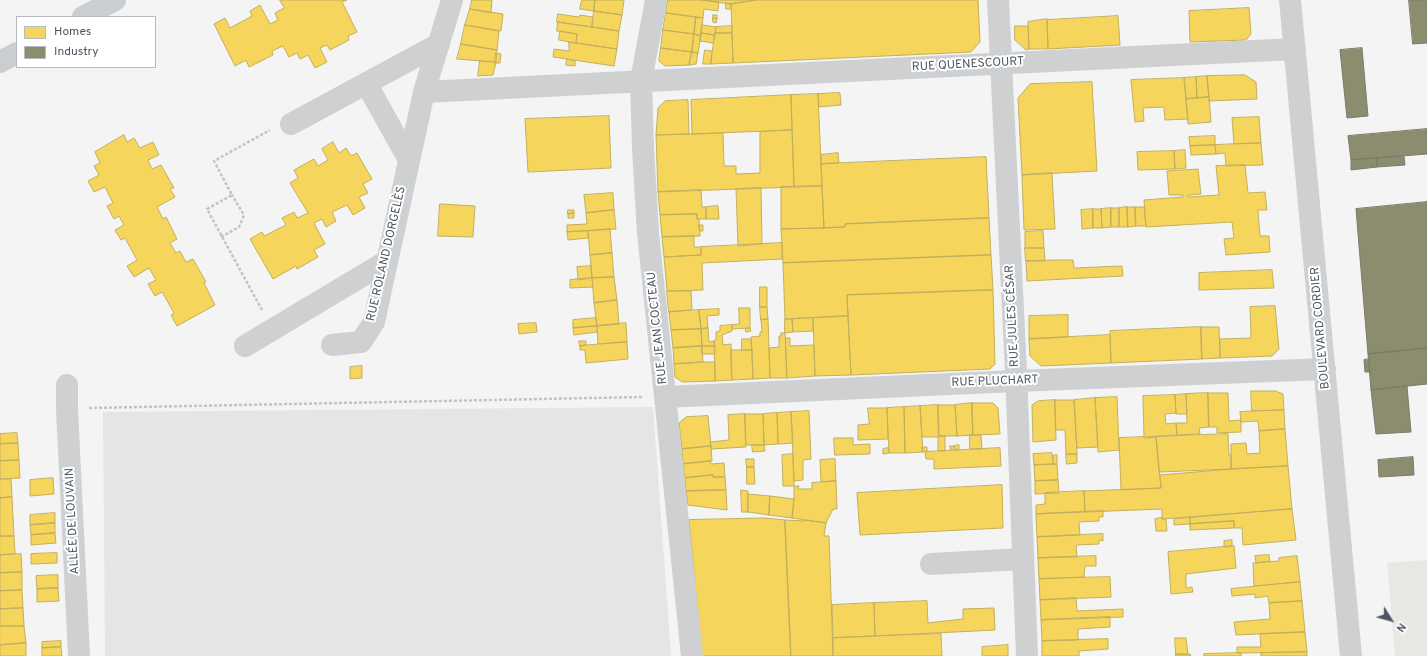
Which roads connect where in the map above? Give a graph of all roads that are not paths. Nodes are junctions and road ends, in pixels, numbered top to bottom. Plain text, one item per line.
1 (115, 0) edge
2 (452, 0) edge
3 (656, 0) edge
4 (998, 0) edge
5 (1290, 0) edge
6 (86, 16) edge
7 (439, 44) junction
8 (1295, 49) junction
9 (16, 54) edge
10 (0, 62) edge
11 (1000, 64) junction
12 (641, 81) junction
13 (366, 83) junction
14 (424, 92) junction
15 (291, 124) road end
16 (409, 160) junction
17 (387, 261) junction
18 (332, 345) dead end
19 (245, 346) dead end
20 (1325, 369) junction
21 (1016, 381) junction
22 (67, 385) dead end
23 (665, 397) junction
24 (1023, 559) junction
25 (931, 564) dead end
26 (79, 656) edge
27 (692, 656) edge
28 (1026, 656) edge
29 (1351, 656) edge

1 - 6 main road
2 - 7 street, RUE ROLAND DORGELÈS
3 - 12 street, RUE JEAN COCTEAU
4 - 11 street, RUE JULES CÉSAR
5 - 8 street, BOULEVARD CORDIER
7 - 13 street
7 - 14 street, RUE ROLAND DORGELÈS
8 - 11 street, RUE QUENESCOURT
8 - 20 street, BOULEVARD CORDIER
9 - 10 main road
11 - 12 street, RUE QUENESCOURT
11 - 21 street, RUE JULES CÉSAR
12 - 14 street
12 - 23 street, RUE JEAN COCTEAU
13 - 15 street
13 - 16 street
14 - 16 street, RUE ROLAND DORGELÈS
16 - 17 street, RUE ROLAND DORGELÈS
17 - 18 street, RUE ROLAND DORGELÈS
17 - 19 street
20 - 21 street, RUE PLUCHART
20 - 29 street, BOULEVARD CORDIER
21 - 23 street, RUE PLUCHART
21 - 24 street, RUE JULES CÉSAR
22 - 26 street, ALLÉE DE LOUVAIN
23 - 27 street, RUE JEAN COCTEAU
24 - 25 street
24 - 28 street, RUE JULES CÉSAR

